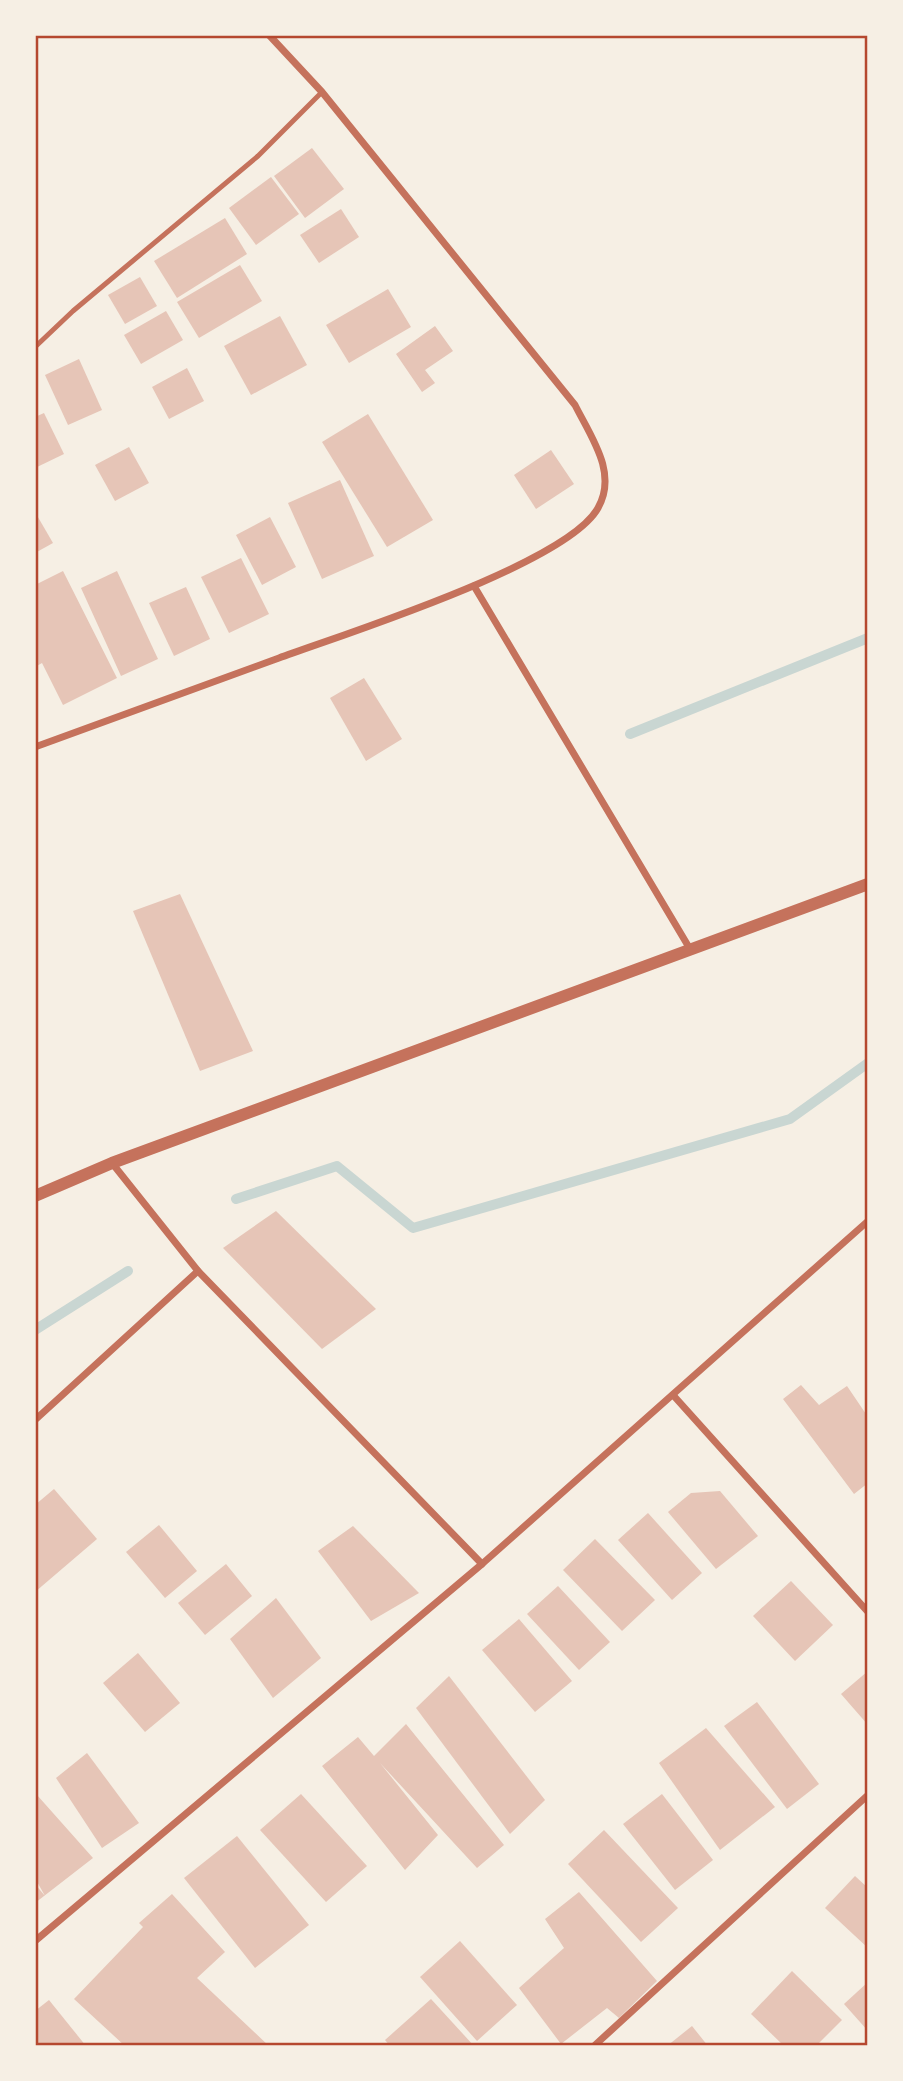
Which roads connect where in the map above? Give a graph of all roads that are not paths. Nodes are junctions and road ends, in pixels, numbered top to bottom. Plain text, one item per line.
1 (269, 35) edge
2 (322, 92) junction
3 (35, 347) edge
4 (474, 586) junction
5 (35, 747) edge
6 (868, 884) edge
7 (690, 949) junction
8 (111, 1163) junction
9 (35, 1196) edge
10 (868, 1221) edge
11 (198, 1271) junction
12 (673, 1395) junction
13 (35, 1420) edge
14 (482, 1564) junction
15 (868, 1612) edge
16 (868, 1795) edge
17 (35, 1941) edge
18 (594, 2046) edge

1 - 2 street
2 - 3 lane
2 - 4 street
4 - 5 street
4 - 7 street
6 - 7 street
7 - 8 street
8 - 9 street
8 - 11 street
10 - 12 street
11 - 13 street
11 - 14 street
12 - 14 street
12 - 15 street
14 - 17 street
16 - 18 street

